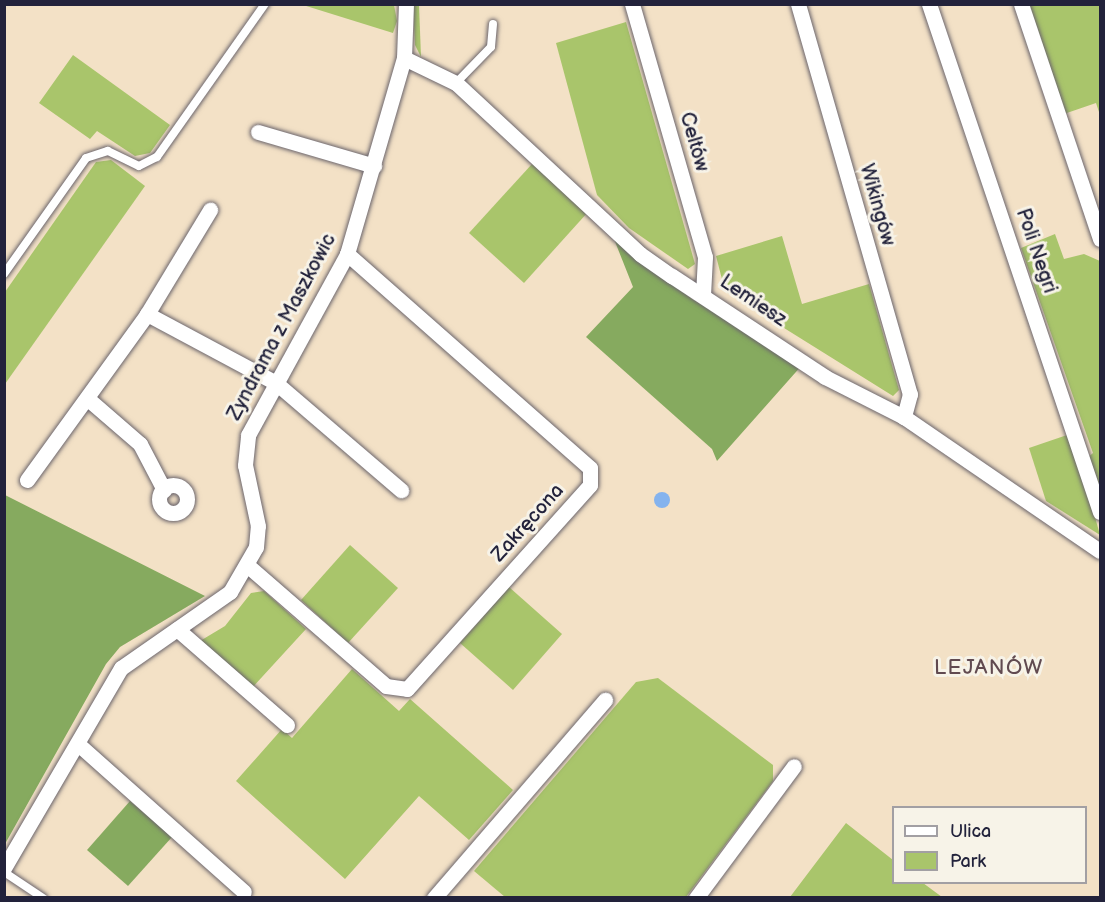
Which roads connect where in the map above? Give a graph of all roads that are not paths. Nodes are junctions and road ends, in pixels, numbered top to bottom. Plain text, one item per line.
1 (265, 4) edge
2 (406, 4) edge
3 (632, 4) edge
4 (798, 4) edge
5 (929, 4) edge
6 (1021, 4) edge
7 (493, 24) dead end
8 (404, 58) junction
9 (456, 83) junction
10 (258, 132) dead end
11 (374, 166) junction
12 (210, 210) dead end
13 (1101, 239) edge
14 (347, 254) junction
15 (4, 274) edge
16 (703, 293) junction
17 (147, 314) junction
18 (276, 383) junction
19 (88, 399) junction
20 (904, 417) junction
21 (27, 480) dead end
22 (164, 490) dead end
23 (401, 490) dead end
24 (1101, 512) edge
25 (1101, 551) edge
26 (247, 565) junction
27 (177, 629) junction
28 (605, 700) dead end
29 (287, 725) dead end
30 (78, 744) junction
31 (794, 766) dead end
32 (4, 870) edge
33 (244, 892) dead end
34 (43, 897) edge
35 (434, 897) edge
36 (696, 897) edge

1 - 15 lane
2 - 8 street, Zyndrama z Maszkowic
3 - 16 street, Celtów
4 - 20 street, Wikingów
5 - 24 street, Poli Negri
6 - 13 street
7 - 9 lane
8 - 9 street, Lemiesz
8 - 11 street, Zyndrama z Maszkowic
9 - 16 street, Lemiesz
10 - 11 street
11 - 14 street, Zyndrama z Maszkowic
12 - 17 street
14 - 18 street, Zyndrama z Maszkowic
14 - 26 street, Zakręcona
16 - 20 street, Lemiesz
17 - 18 street
17 - 19 street
18 - 23 street
18 - 26 street, Zyndrama z Maszkowic
19 - 21 street
19 - 22 street
20 - 25 street, Lemiesz
26 - 27 street, Zyndrama z Maszkowic
27 - 29 street
27 - 30 street, Zyndrama z Maszkowic
28 - 35 street
30 - 32 street, Zyndrama z Maszkowic
30 - 33 street
31 - 36 street
32 - 34 lane

